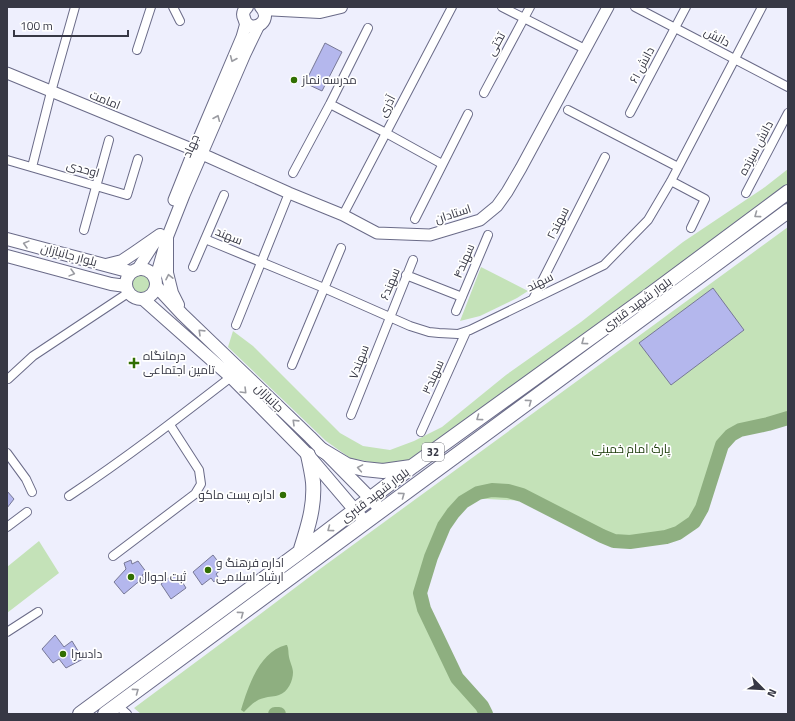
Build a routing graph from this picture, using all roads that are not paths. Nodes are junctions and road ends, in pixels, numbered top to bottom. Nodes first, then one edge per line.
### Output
1 (75, 7) edge
2 (151, 7) edge
3 (173, 7) edge
4 (248, 7) edge
5 (341, 7) edge
6 (452, 7) edge
7 (502, 7) edge
8 (530, 7) edge
9 (608, 7) edge
10 (635, 7) edge
11 (686, 7) edge
12 (762, 7) edge
13 (262, 8) edge
14 (524, 18) junction
15 (180, 21) dead end
16 (246, 23) junction
17 (259, 25) junction
18 (368, 28) dead end
19 (676, 28) junction
20 (585, 49) junction
21 (137, 50) dead end
22 (734, 59) junction
23 (7, 73) edge
24 (788, 87) edge
25 (51, 92) junction
26 (484, 93) dead end
27 (330, 104) junction
28 (568, 110) dead end
29 (630, 113) dead end
30 (788, 113) edge
31 (468, 114) dead end
32 (386, 133) junction
33 (109, 140) dead end
34 (198, 152) junction
35 (605, 157) dead end
36 (138, 159) dead end
37 (7, 160) edge
38 (442, 164) junction
39 (32, 167) junction
40 (678, 167) junction
41 (293, 173) dead end
42 (671, 181) junction
43 (96, 186) junction
44 (788, 192) edge
45 (289, 193) junction
46 (746, 193) dead end
47 (224, 195) dead end
48 (788, 212) edge
49 (342, 215) junction
50 (415, 219) dead end
51 (691, 228) dead end
52 (84, 230) dead end
53 (488, 235) dead end
54 (163, 237) junction
55 (7, 239) edge
56 (205, 239) junction
57 (341, 248) dead end
58 (7, 256) edge
59 (413, 260) dead end
60 (261, 262) junction
61 (106, 265) junction
62 (193, 267) dead end
63 (134, 271) junction
64 (406, 275) junction
65 (155, 283) junction
66 (324, 288) junction
67 (127, 290) junction
68 (462, 297) junction
69 (646, 297) junction
70 (142, 299) junction
71 (533, 299) junction
72 (656, 309) junction
73 (456, 311) dead end
74 (182, 314) junction
75 (390, 317) junction
76 (236, 325) dead end
77 (466, 332) junction
78 (292, 365) dead end
79 (231, 377) junction
80 (8, 379) dead end
81 (351, 415) dead end
82 (170, 425) junction
83 (421, 432) dead end
84 (310, 437) junction
85 (303, 450) junction
86 (322, 450) junction
87 (7, 453) edge
88 (413, 466) junction
89 (32, 492) dead end
90 (69, 496) dead end
91 (370, 498) junction
92 (355, 510) junction
93 (381, 510) junction
94 (27, 512) dead end
95 (366, 522) junction
96 (7, 527) edge
97 (300, 552) junction
98 (113, 556) dead end
99 (38, 612) dead end
100 (7, 632) edge
101 (122, 709) edge
102 (80, 714) edge
103 (105, 714) edge

1 - 25 street
2 - 21 street
3 - 15 street
4 - 16 main road
5 - 13 main road
6 - 32 street, آذری
7 - 14 street
8 - 14 street, تختی
9 - 20 street, استادان
10 - 19 street, دانش
11 - 19 street, دانش ۶۱
12 - 22 street, سهند
13 - 17 main road
14 - 20 street
14 - 26 street, تختی
16 - 17 main road
16 -> 34 street, جهاد
34 -> 17 street, جهاد
18 - 27 street
19 - 22 street, دانش
19 - 29 street, دانش ۶۱
20 - 49 street, استادان
22 - 24 street, دانش
22 - 40 street, سهند
23 - 25 street, امامت
25 - 34 street, امامت
25 - 39 street
27 - 32 street
27 - 41 street
28 - 40 street
30 - 46 street, دانش سیزده
31 - 38 street
32 - 38 street
32 - 49 street, آذری
33 - 43 street
34 - 45 street, استادان
34 - 54 street, جهاد
35 - 71 street, سهند۲
36 - 43 street, اوحدی
37 - 39 street, اوحدی
38 - 50 street
39 - 43 street, اوحدی
40 - 42 street, سهند
42 - 51 street
42 - 71 street, سهند
43 - 52 street
44 -> 69 highway, بلوار شهید قنبری / 32
45 - 49 street, استادان
45 - 60 street
47 - 56 street
48 - 72 highway, بلوار شهید قنبری / 32
53 - 68 street, سهند۴
54 - 61 main road
54 - 63 street, جهاد
54 - 65 street, جهاد
74 -> 54 main road
61 -> 55 main road, بلوار جانبازان
56 - 60 street, سهند
56 - 62 street
57 - 66 street
58 -> 67 main road, بلوار جانبازان
59 - 64 street, سهند۶
60 - 66 street, سهند
60 - 76 street
61 - 63 main road, بلوار جانبازان
63 - 65 main road
63 - 67 main road
64 - 68 street
64 - 75 street, سهند۶
65 - 70 main road
65 - 74 main road, جانبازان
66 - 75 street, سهند
66 - 78 street
67 - 70 main road
67 - 80 street
68 - 73 street, سهند۴
69 - 72 highway
69 -> 88 highway, بلوار شهید قنبری / 32
70 - 79 main road, جانبازان
71 - 77 street, سهند
93 -> 72 highway, بلوار شهید قنبری / 32
84 -> 74 main road, جانبازان
75 - 77 street, سهند
75 - 81 street, سهند۷
77 - 83 street, سهند۳
79 - 82 street
79 -> 85 main road, جانبازان
82 - 90 street
82 - 98 street
84 - 85 main road
84 - 86 main road, جانبازان
85 - 92 main road, جانبازان
85 - 97 highway
88 -> 86 highway
86 - 91 main road, جانبازان
87 - 89 street
88 - 91 highway, بلوار شهید قنبری / 32
91 - 92 highway, بلوار شهید قنبری / 32
91 - 93 main road, جانبازان
92 - 95 main road, جانبازان
92 -> 97 highway, بلوار شهید قنبری / 32
93 - 95 highway, بلوار شهید قنبری / 32
94 - 96 street
101 -> 95 highway, بلوار شهید قنبری / 32
97 - 102 highway, بلوار شهید قنبری / 32
99 - 100 street
101 - 103 highway, بلوار شهید قنبری / 32

